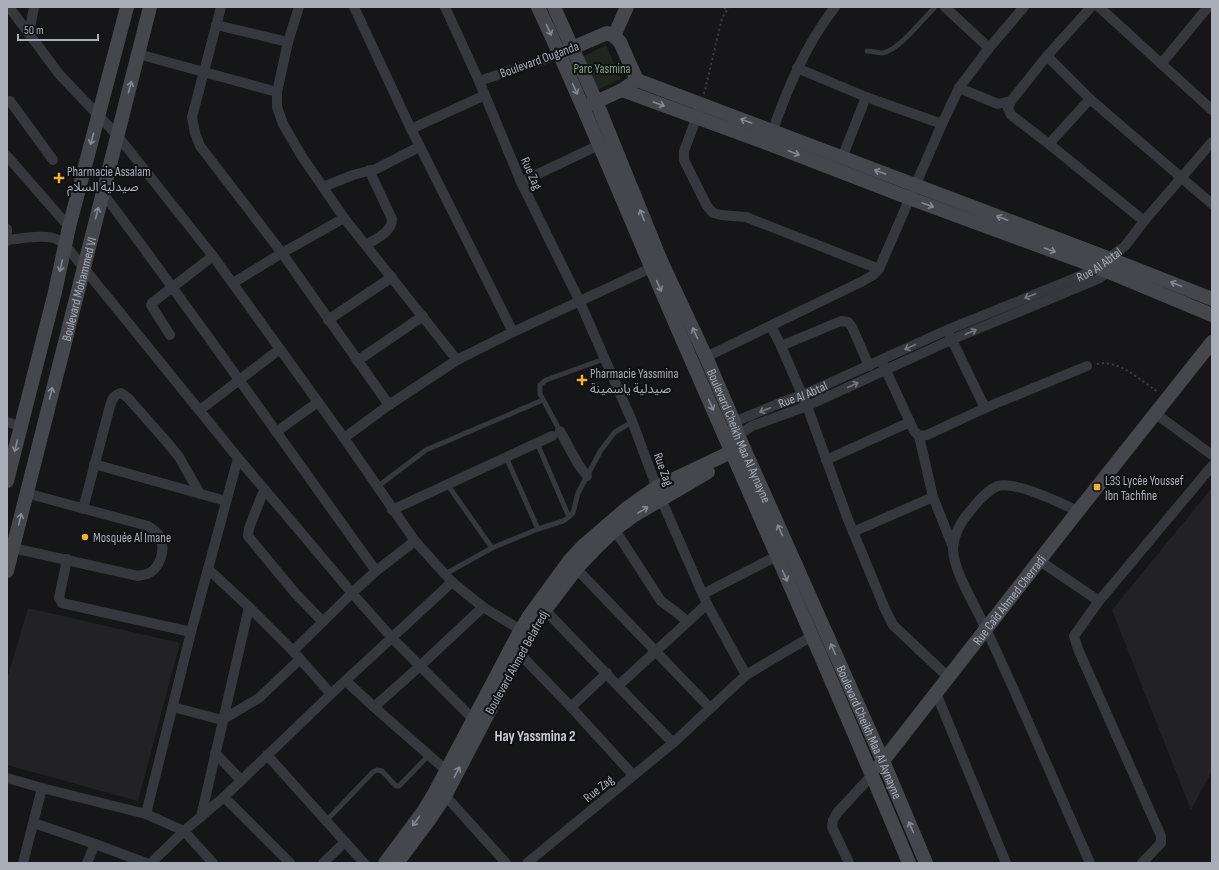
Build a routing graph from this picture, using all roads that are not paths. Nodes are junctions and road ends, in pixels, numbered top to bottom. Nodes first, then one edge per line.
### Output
1 (8, 7) edge
2 (34, 7) edge
3 (127, 7) edge
4 (150, 7) edge
5 (221, 7) edge
6 (299, 7) edge
7 (354, 7) edge
8 (445, 7) edge
9 (538, 7) edge
10 (554, 7) edge
11 (618, 7) edge
12 (627, 7) edge
13 (835, 7) edge
14 (934, 7) edge
15 (946, 7) edge
16 (1091, 7) edge
17 (1208, 7) edge
18 (1021, 8) edge
19 (1103, 8) edge
20 (216, 25) junction
21 (29, 34) junction
22 (607, 35) junction
23 (288, 42) junction
24 (989, 48) junction
25 (566, 51) junction
26 (867, 51) dead end
27 (138, 54) junction
28 (1047, 56) junction
29 (1161, 64) junction
30 (797, 68) junction
31 (203, 71) junction
32 (637, 80) junction
33 (479, 81) junction
34 (959, 88) junction
35 (622, 90) junction
36 (277, 92) junction
37 (485, 95) junction
38 (866, 97) junction
39 (1090, 99) junction
40 (8, 100) edge
41 (596, 101) junction
42 (1011, 101) junction
43 (583, 108) junction
44 (1212, 110) edge
45 (699, 111) junction
46 (98, 116) junction
47 (942, 124) junction
48 (411, 129) junction
49 (117, 135) junction
50 (771, 137) junction
51 (1212, 142) edge
52 (1049, 144) junction
53 (599, 145) junction
54 (419, 147) junction
55 (7, 156) edge
56 (842, 158) junction
57 (53, 160) dead end
58 (369, 170) junction
59 (1182, 178) junction
60 (521, 182) junction
61 (915, 185) junction
62 (323, 187) junction
63 (102, 192) junction
64 (910, 198) junction
65 (1212, 204) edge
66 (344, 218) junction
67 (1144, 221) junction
68 (69, 227) junction
69 (7, 229) edge
70 (7, 240) edge
71 (366, 245) junction
72 (66, 246) junction
73 (282, 253) junction
74 (213, 256) junction
75 (1114, 260) junction
76 (84, 266) junction
77 (651, 268) junction
78 (879, 269) junction
79 (1103, 270) junction
80 (392, 277) junction
81 (233, 283) junction
82 (173, 286) junction
83 (1212, 299) edge
84 (579, 300) junction
85 (1212, 315) edge
86 (423, 316) junction
87 (328, 320) junction
88 (771, 326) junction
89 (947, 330) junction
90 (513, 332) junction
91 (170, 335) dead end
92 (951, 340) junction
93 (1212, 342) edge
94 (781, 346) junction
95 (280, 349) junction
96 (706, 358) junction
97 (604, 359) junction
98 (457, 360) junction
99 (357, 361) junction
100 (881, 361) junction
101 (869, 366) junction
102 (1087, 366) road end
103 (886, 370) junction
104 (238, 380) junction
105 (803, 395) junction
106 (543, 400) junction
107 (318, 402) junction
108 (389, 405) junction
109 (808, 406) junction
110 (985, 408) junction
111 (200, 410) junction
112 (1156, 414) junction
113 (632, 421) junction
114 (7, 422) edge
115 (910, 422) junction
116 (21, 426) junction
117 (736, 429) junction
118 (276, 432) junction
119 (556, 433) junction
120 (919, 436) junction
121 (344, 438) junction
122 (537, 443) junction
123 (1212, 455) edge
124 (506, 456) junction
125 (729, 456) junction
126 (238, 458) junction
127 (826, 460) junction
128 (94, 464) junction
129 (1212, 466) edge
130 (587, 476) junction
131 (7, 481) edge
132 (447, 484) junction
133 (377, 487) junction
134 (264, 490) junction
135 (26, 493) junction
136 (659, 493) junction
137 (200, 494) junction
138 (934, 497) junction
139 (226, 502) junction
140 (83, 509) junction
141 (392, 510) junction
142 (1078, 510) junction
143 (569, 517) junction
144 (538, 529) junction
145 (615, 530) junction
146 (853, 532) junction
147 (415, 541) junction
148 (953, 547) junction
149 (13, 548) junction
150 (492, 548) junction
151 (777, 556) junction
152 (67, 559) junction
153 (1040, 561) junction
154 (573, 564) junction
155 (208, 569) junction
156 (7, 571) edge
157 (376, 571) junction
158 (448, 578) junction
159 (352, 594) junction
160 (702, 594) junction
161 (1099, 601) junction
162 (707, 604) junction
163 (249, 607) junction
164 (483, 607) junction
165 (545, 610) junction
166 (323, 622) junction
167 (687, 622) junction
168 (987, 629) junction
169 (190, 632) junction
170 (524, 633) junction
171 (812, 636) junction
172 (392, 638) junction
173 (293, 651) junction
174 (657, 651) junction
175 (519, 653) junction
176 (300, 659) junction
177 (420, 666) junction
178 (607, 673) junction
179 (746, 675) junction
180 (948, 677) junction
181 (346, 681) junction
182 (619, 685) junction
183 (936, 693) junction
184 (331, 694) junction
185 (173, 707) junction
186 (374, 707) junction
187 (571, 707) junction
188 (710, 708) junction
189 (222, 720) junction
190 (477, 723) junction
191 (673, 742) junction
192 (215, 753) junction
193 (267, 755) junction
194 (429, 755) junction
195 (883, 761) junction
196 (447, 771) junction
197 (872, 774) junction
198 (633, 775) junction
199 (7, 778) edge
200 (241, 780) junction
201 (42, 788) junction
202 (441, 792) junction
203 (224, 797) junction
204 (146, 814) junction
205 (201, 817) junction
206 (326, 821) junction
207 (34, 823) junction
208 (184, 831) junction
209 (345, 842) junction
210 (95, 844) junction
211 (23, 863) edge
212 (87, 863) edge
213 (146, 863) edge
214 (151, 863) edge
215 (213, 863) edge
216 (290, 863) edge
217 (323, 863) edge
218 (364, 863) edge
219 (385, 863) edge
220 (397, 863) edge
221 (506, 863) edge
222 (527, 863) edge
223 (849, 863) edge
224 (909, 863) edge
225 (926, 863) edge
226 (1006, 863) edge
227 (1090, 863) edge
228 (1142, 863) edge

1 - 21 street
2 - 21 street
3 - 46 street, Boulevard Mohammed VI
4 - 27 street, Boulevard Mohammed VI
5 - 20 street
6 - 23 street
7 - 48 street
8 - 33 street, Rue Zag
9 -> 25 street, Boulevard Cheikh Maa Al Aynayne
10 - 25 street, Boulevard Cheikh Maa Al Aynayne
11 - 22 street
12 - 22 street
13 - 30 street
14 - 26 lane
15 - 24 street
16 - 28 street
17 - 29 street
18 - 24 street
19 - 29 street
20 - 23 street
20 - 31 street
21 - 46 street
22 - 25 street, Boulevard Ouganda
22 - 32 street
23 - 36 street
24 - 34 street
25 - 33 street, Boulevard Ouganda
25 - 41 street, Boulevard Cheikh Maa Al Aynayne
25 -> 43 street, Boulevard Cheikh Maa Al Aynayne
27 - 31 street
49 -> 27 street, Boulevard Mohammed VI
28 - 39 street
28 - 42 street
29 - 44 street
30 - 38 street
30 - 50 street
31 - 36 street
31 - 73 street
32 - 35 street
32 - 45 street
33 - 37 street, Rue Zag
34 - 42 street
34 - 47 street
35 - 41 street
35 -> 45 street
36 - 62 street
37 - 48 street
37 - 60 street, Rue Zag
38 - 47 street
38 - 56 street
39 - 52 street
39 - 59 street
40 - 57 street
41 - 43 street
96 -> 41 street, Boulevard Cheikh Maa Al Aynayne
42 - 52 street
43 - 53 street, Boulevard Cheikh Maa Al Aynayne
45 - 50 street
45 - 78 street
46 - 49 street
46 -> 68 street, Boulevard Mohammed VI
47 - 61 street
48 - 54 street
49 - 63 street, Boulevard Mohammed VI
49 - 74 street
50 - 56 street
50 -> 64 street
51 - 59 street, Rue Al Abtal
52 - 67 street
53 - 60 street
53 - 77 street, Boulevard Cheikh Maa Al Aynayne
54 - 58 street
54 - 90 street
55 - 68 street
61 -> 56 street
58 - 62 street
58 - 71 street
59 - 65 street
59 - 67 street, Rue Al Abtal
60 - 84 street, Rue Zag
61 - 64 street
75 -> 61 street
62 - 66 street
76 -> 63 street, Boulevard Mohammed VI
63 - 82 street
64 - 78 street
64 -> 79 street
66 - 71 street
66 - 73 street
67 - 75 street, Rue Al Abtal
68 - 72 street, Boulevard Mohammed VI
69 - 70 street
70 - 72 street
71 - 80 street
72 - 76 street
72 -> 116 street, Boulevard Mohammed VI
73 - 81 street
73 - 87 street
74 - 81 street
74 - 82 street
75 - 79 street, Rue Al Abtal
83 -> 75 street
76 - 111 street
135 -> 76 street, Boulevard Mohammed VI
77 - 84 street
77 -> 125 street, Boulevard Cheikh Maa Al Aynayne
78 - 88 street
79 - 85 street
79 -> 89 street, Rue Al Abtal
92 -> 79 street, Rue Al Abtal
80 - 86 street
80 - 87 street
81 - 95 street
82 - 91 street
82 - 104 street
84 - 90 street
84 - 97 street, Rue Zag
86 - 98 street
86 - 99 street
87 - 99 street
88 - 94 street
88 - 96 street
89 - 92 street
89 -> 100 street, Rue Al Abtal
90 - 98 street
92 - 103 street, Rue Al Abtal
92 - 110 street
93 - 112 street, Rue Caïd Ahmed Cherradi
94 - 101 street
94 - 105 street
95 - 104 street
95 - 107 street
96 - 117 street, Boulevard Cheikh Maa Al Aynayne
97 - 106 lane
97 - 113 street, Rue Zag
98 - 108 street
99 - 108 street
100 - 101 street, Rue Al Abtal
100 - 103 street
101 - 105 street, Rue Al Abtal
102 - 110 street
109 -> 103 street, Rue Al Abtal
103 - 115 street
104 - 111 street
104 - 118 street
105 - 109 street
105 -> 117 street, Rue Al Abtal
106 - 119 lane
106 - 133 lane
107 - 118 street
107 - 121 street
108 - 121 street
109 - 117 street, Rue Al Abtal
109 - 127 street
110 - 120 street
111 - 126 street
112 - 123 street
112 - 142 street, Rue Caïd Ahmed Cherradi
113 - 130 lane
113 - 136 street, Rue Zag
114 - 116 street
115 - 120 street
115 - 127 street
116 -> 131 street, Boulevard Mohammed VI
195 -> 117 street, Boulevard Cheikh Maa Al Aynayne
118 - 157 street
119 - 122 street
119 - 130 street
120 - 138 street
121 - 133 street
122 - 124 street
122 - 143 lane
124 - 132 street
124 - 144 lane
125 - 136 street, Boulevard Ahmed Belafredj
125 - 151 street, Boulevard Cheikh Maa Al Aynayne
126 - 134 street
126 - 139 street
127 - 146 street
128 - 137 street
128 - 137 street
128 - 140 street
129 - 161 street
130 - 143 lane
132 - 141 street
132 - 150 lane
133 - 141 street
134 - 159 street
134 - 166 street
135 - 140 street
149 -> 135 street, Boulevard Mohammed VI
145 -> 136 street, Boulevard Ahmed Belafredj
136 - 154 street, Boulevard Ahmed Belafredj
136 - 160 street, Rue Zag
137 - 139 street
138 - 146 street
138 - 148 street
139 - 155 street
140 - 152 street
141 - 147 street
142 - 148 street
142 - 153 street, Rue Caïd Ahmed Cherradi
143 - 144 lane
144 - 150 lane
145 - 154 street, Boulevard Ahmed Belafredj
145 - 167 street
146 - 180 street
147 - 157 street
147 - 158 street
148 - 168 street
149 - 152 street
149 - 156 street, Boulevard Mohammed VI
150 - 158 lane
151 - 160 street
151 -> 171 street, Boulevard Cheikh Maa Al Aynayne
152 - 169 street
153 - 161 street
153 - 168 street, Rue Caïd Ahmed Cherradi
154 - 165 street, Boulevard Ahmed Belafredj
154 - 170 street, Boulevard Ahmed Belafredj
154 - 174 street
155 - 163 street
155 - 169 street
157 - 159 street
158 - 164 street
158 - 172 street
159 - 166 street
159 - 172 street
160 - 162 street, Rue Zag
161 - 228 street
162 - 167 street
162 - 179 street, Rue Zag
163 - 173 street
163 - 189 street
164 - 170 street
164 - 177 street
165 - 170 street, Boulevard Ahmed Belafredj
165 - 178 street
166 - 173 street
167 - 174 street
168 - 180 street, Rue Caïd Ahmed Cherradi
168 - 227 street
169 - 185 street
170 - 175 street, Boulevard Ahmed Belafredj
170 - 190 street, Boulevard Ahmed Belafredj
171 - 179 street
171 - 197 street, Boulevard Cheikh Maa Al Aynayne
172 - 177 street
172 - 181 street
173 - 176 street
174 - 182 street
174 - 188 street
175 - 187 street
175 - 190 street, Boulevard Ahmed Belafredj
176 - 184 street
176 - 189 street
177 - 186 street
177 - 190 street
178 - 182 street
178 - 187 street
179 - 188 street, Rue Zag
180 - 183 street, Rue Caïd Ahmed Cherradi
181 - 184 street
181 - 186 street
182 - 191 street
183 - 195 street, Rue Caïd Ahmed Cherradi
183 - 226 street
184 - 193 street
185 - 189 street
185 - 204 street
186 - 194 street
187 - 198 street
188 - 191 street, Rue Zag
189 - 192 street
190 - 196 street, Boulevard Ahmed Belafredj
202 -> 190 street, Boulevard Ahmed Belafredj
191 - 198 street, Rue Zag
192 - 200 street
192 - 205 street
193 - 200 street
193 - 206 street
194 - 196 street
194 - 206 lane
195 - 197 street, Rue Caïd Ahmed Cherradi
225 -> 195 street, Boulevard Cheikh Maa Al Aynayne
196 - 202 street, Boulevard Ahmed Belafredj
197 - 223 street, Rue Caïd Ahmed Cherradi
197 - 224 street, Boulevard Cheikh Maa Al Aynayne
198 - 222 street, Rue Zag
199 - 201 street
200 - 203 street
201 - 204 street
201 - 207 street
202 -> 219 street, Boulevard Ahmed Belafredj
202 - 220 street, Boulevard Ahmed Belafredj
202 - 221 street
203 - 205 street
203 - 216 street
204 - 208 street
205 - 208 street
206 - 209 street
207 - 210 street
207 - 211 street
208 - 214 street
208 - 215 street
209 - 217 street
209 - 218 street
210 - 212 street
210 - 213 street

